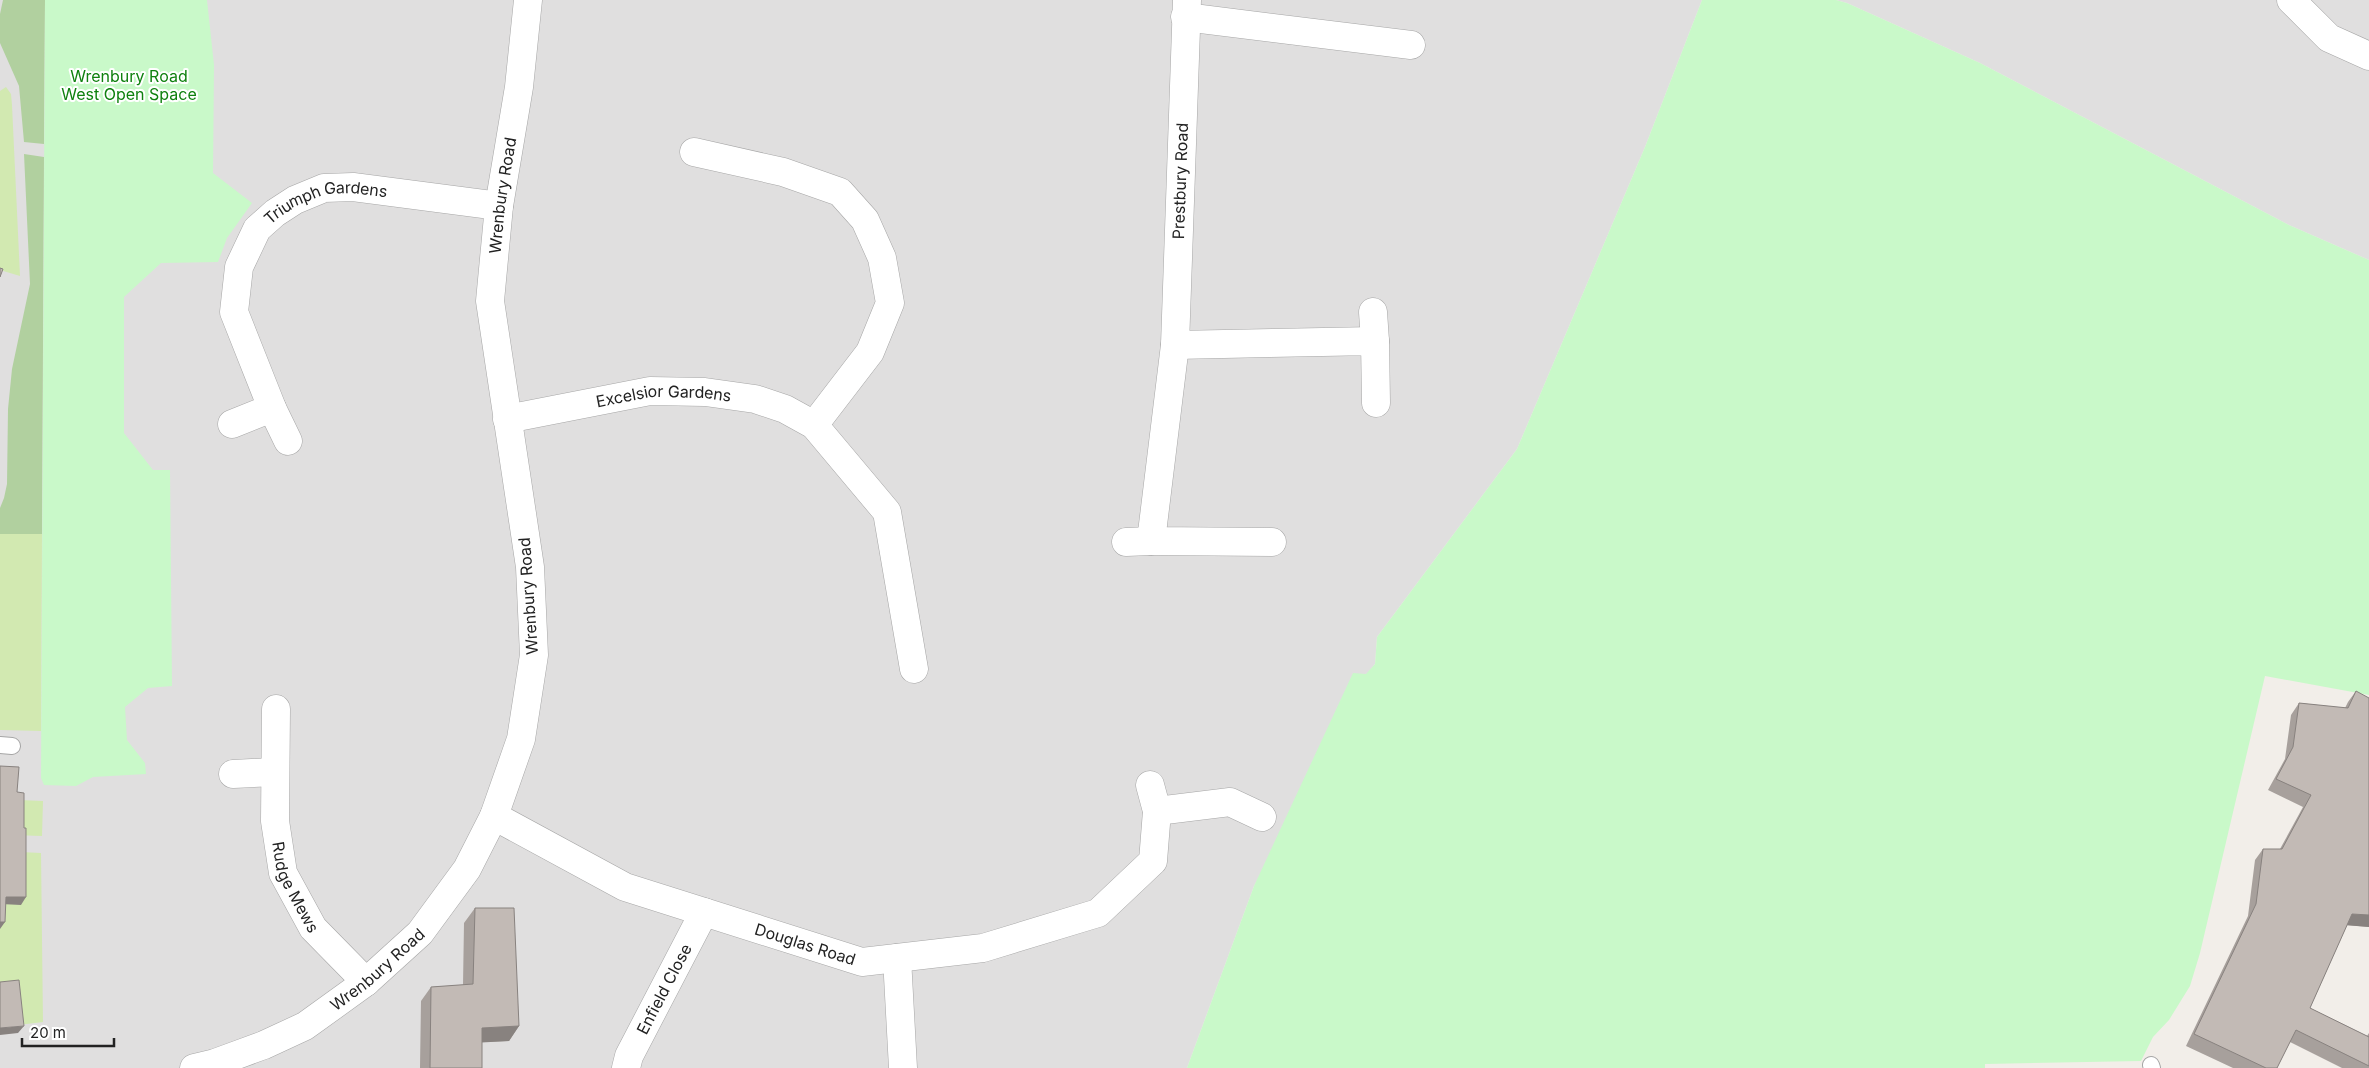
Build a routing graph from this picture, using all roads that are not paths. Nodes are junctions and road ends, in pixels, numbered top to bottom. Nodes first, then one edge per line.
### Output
1 (528, 0) edge
2 (2291, 0) edge
3 (1186, 8) edge
4 (1411, 44) dead end
5 (2369, 56) edge
6 (694, 152) dead end
7 (499, 206) junction
8 (1373, 312) dead end
9 (1375, 341) junction
10 (1174, 345) junction
11 (1376, 403) dead end
12 (272, 408) junction
13 (507, 419) junction
14 (232, 424) dead end
15 (814, 425) junction
16 (288, 441) dead end
17 (1272, 542) dead end
18 (914, 669) dead end
19 (276, 709) dead end
20 (274, 772) junction
21 (233, 774) dead end
22 (1150, 785) dead end
23 (1157, 811) junction
24 (494, 816) junction
25 (1262, 817) dead end
26 (704, 912) junction
27 (897, 958) junction
28 (366, 982) junction
29 (194, 1068) edge
30 (626, 1068) edge
31 (903, 1068) edge

1 - 7 street, Wrenbury Road
2 - 5 street
3 - 4 street, Prestbury Road
3 - 10 street, Prestbury Road
6 - 15 street
7 - 12 street, Triumph Gardens
7 - 13 street, Wrenbury Road
8 - 9 street
9 - 10 street
9 - 11 street
10 - 17 street, Prestbury Road
12 - 14 street
12 - 16 street, Triumph Gardens
13 - 15 street, Excelsior Gardens
13 - 24 street, Wrenbury Road
15 - 18 street, Excelsior Gardens
19 - 20 street, Rudge Mews
20 - 21 street
20 - 28 street, Rudge Mews
22 - 23 street, Douglas Road
23 - 25 street
23 - 27 street, Douglas Road
24 - 26 street, Douglas Road
24 - 28 street, Wrenbury Road
26 - 27 street, Douglas Road
26 - 30 street, Enfield Close
27 - 31 street
28 - 29 street, Wrenbury Road

